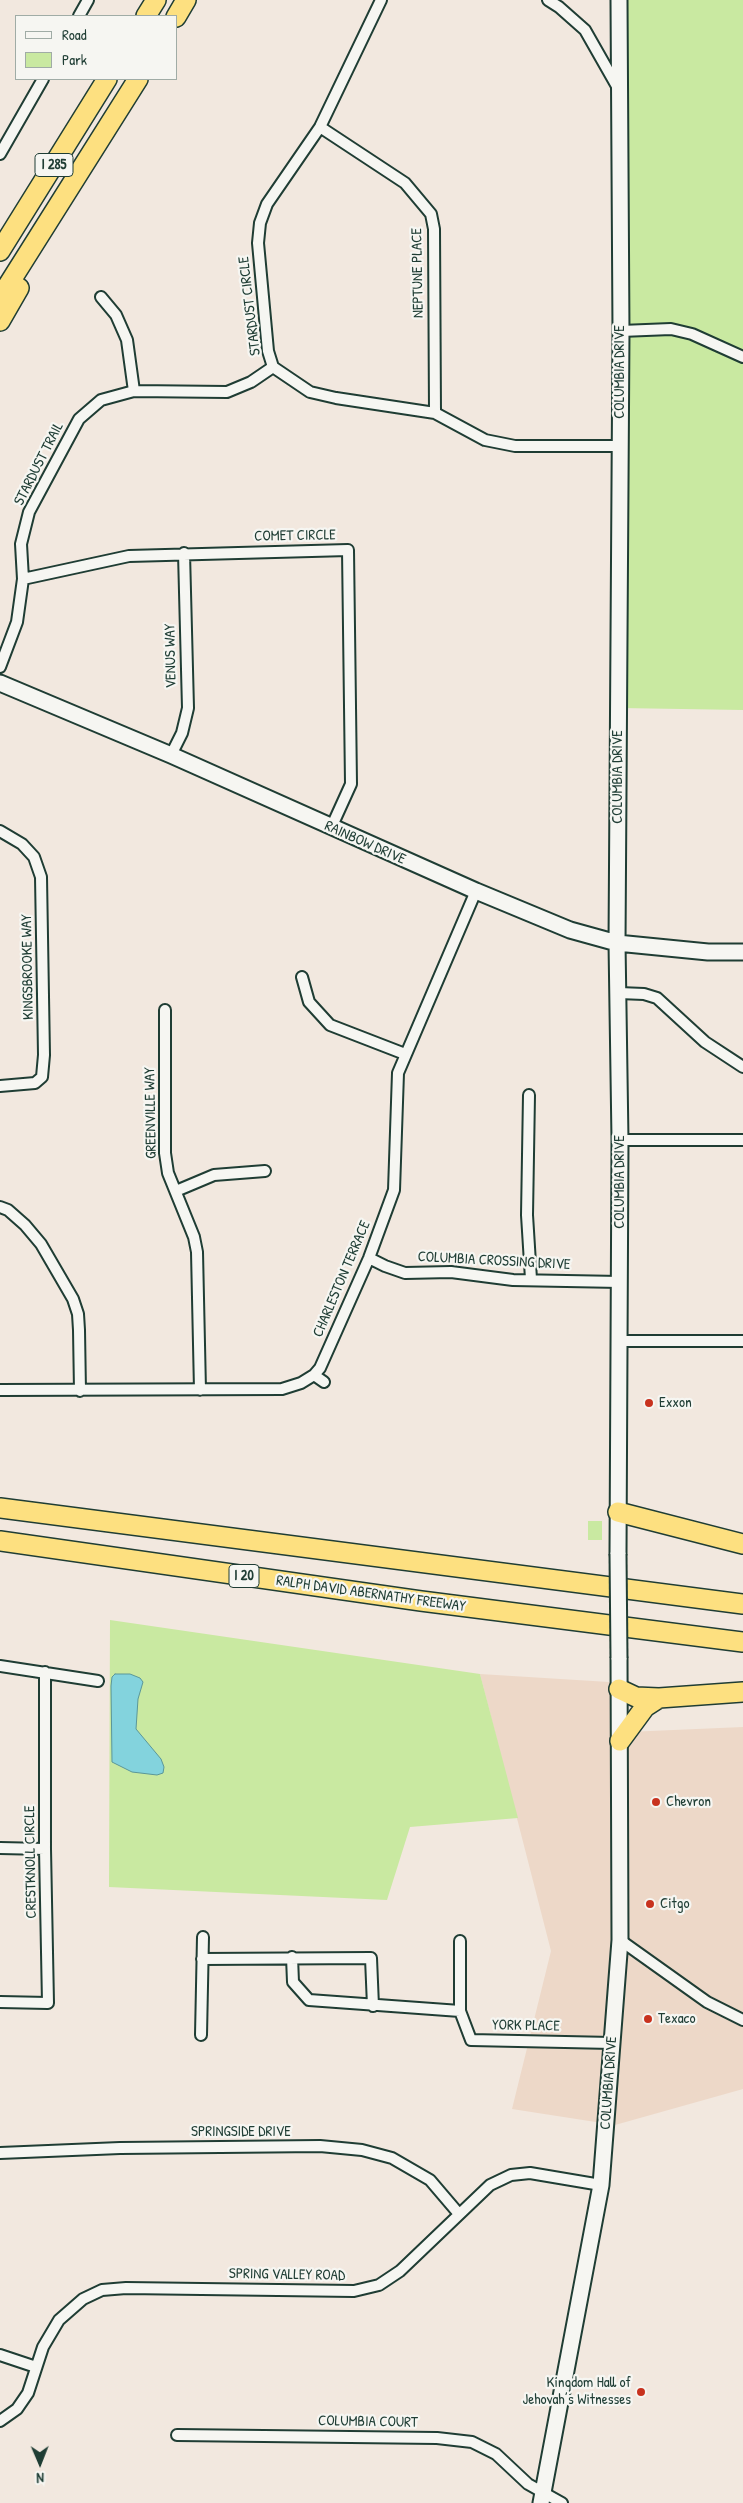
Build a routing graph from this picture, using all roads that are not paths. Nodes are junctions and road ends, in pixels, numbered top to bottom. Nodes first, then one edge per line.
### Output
1 (88, 0) edge
2 (156, 0) edge
3 (186, 0) edge
4 (381, 0) edge
5 (548, 0) edge
6 (619, 0) edge
7 (80, 15) edge
8 (147, 15) edge
9 (177, 15) edge
10 (42, 80) edge
11 (106, 80) edge
12 (137, 80) edge
13 (619, 88) junction
14 (320, 127) junction
15 (0, 154) edge
16 (88, 159) junction
17 (0, 251) edge
18 (101, 297) dead end
19 (0, 298) edge
20 (0, 321) edge
21 (620, 331) junction
22 (743, 357) edge
23 (273, 367) junction
24 (134, 392) junction
25 (435, 413) junction
26 (620, 446) junction
27 (184, 553) junction
28 (23, 579) junction
29 (0, 667) edge
30 (0, 683) edge
31 (171, 755) junction
32 (331, 828) junction
33 (0, 831) edge
34 (476, 891) junction
35 (617, 943) junction
36 (743, 952) edge
37 (302, 977) dead end
38 (619, 993) junction
39 (165, 1010) dead end
40 (405, 1054) junction
41 (743, 1067) edge
42 (0, 1086) edge
43 (529, 1095) dead end
44 (620, 1140) junction
45 (743, 1140) edge
46 (266, 1171) dead end
47 (176, 1191) junction
48 (0, 1207) edge
49 (369, 1258) junction
50 (531, 1279) junction
51 (620, 1282) junction
52 (619, 1341) junction
53 (743, 1341) edge
54 (314, 1375) junction
55 (324, 1382) dead end
56 (0, 1390) edge
57 (200, 1390) junction
58 (80, 1392) junction
59 (0, 1496) edge
60 (0, 1508) edge
61 (618, 1512) junction
62 (255, 1541) junction
63 (0, 1542) edge
64 (743, 1544) edge
65 (0, 1550) edge
66 (68, 1551) junction
67 (743, 1604) edge
68 (743, 1642) edge
69 (0, 1666) edge
70 (45, 1672) junction
71 (98, 1680) dead end
72 (619, 1689) junction
73 (743, 1692) edge
74 (659, 1698) junction
75 (620, 1741) junction
76 (0, 1848) edge
77 (45, 1848) junction
78 (203, 1937) dead end
79 (460, 1940) dead end
80 (620, 1940) junction
81 (292, 1957) junction
82 (202, 1959) junction
83 (0, 2002) edge
84 (373, 2006) junction
85 (460, 2011) junction
86 (743, 2020) edge
87 (201, 2035) dead end
88 (612, 2043) junction
89 (0, 2153) edge
90 (601, 2185) junction
91 (459, 2214) junction
92 (0, 2355) edge
93 (36, 2367) junction
94 (0, 2421) edge
95 (177, 2435) dead end
96 (543, 2497) edge
97 (562, 2503) edge

1 - 7 street
2 - 8 highway
3 - 9 highway
4 - 14 street, STARDUST CIRCLE
5 - 13 street
6 - 13 main road, COLUMBIA DRIVE
10 - 15 street
11 - 17 highway, I 285
12 - 16 highway, I 285
13 - 21 main road, COLUMBIA DRIVE
14 - 23 street, STARDUST CIRCLE
14 - 25 street, NEPTUNE PLACE
16 - 19 highway, I 285
16 - 20 highway
18 - 24 street
21 - 22 street
21 - 26 main road, COLUMBIA DRIVE
23 - 24 street, STARDUST TRAIL
23 - 25 street, STARDUST CIRCLE
24 - 28 street, STARDUST TRAIL
25 - 26 street, STARDUST CIRCLE
26 - 35 main road, COLUMBIA DRIVE
27 - 28 street, COMET CIRCLE
27 - 31 street, VENUS WAY
27 - 32 street, COMET CIRCLE
28 - 29 street, STARDUST TRAIL
30 - 31 main road, RAINBOW DRIVE
31 - 32 main road, RAINBOW DRIVE
32 - 34 main road, RAINBOW DRIVE
33 - 42 street, KINGSBROOKE WAY
34 - 35 main road, RAINBOW DRIVE
34 - 40 street, CHARLESTON TERRACE
35 - 36 main road, RAINBOW DRIVE
35 - 38 main road, COLUMBIA DRIVE
37 - 40 street
38 - 41 street
38 - 44 main road, COLUMBIA DRIVE
39 - 47 street, GREENVILLE WAY
40 - 49 street, CHARLESTON TERRACE
43 - 50 street
44 - 45 street
44 - 51 main road, COLUMBIA DRIVE
46 - 47 street
47 - 57 street, GREENVILLE WAY
48 - 58 street
49 - 50 street, COLUMBIA CROSSING DRIVE
49 - 54 street, CHARLESTON TERRACE
50 - 51 street, COLUMBIA CROSSING DRIVE
51 - 52 main road, COLUMBIA DRIVE
52 - 53 street
52 - 61 main road, COLUMBIA DRIVE
54 - 55 street
54 - 57 street
56 - 58 street
57 - 58 street
59 - 62 highway
60 - 62 highway
61 - 64 highway
61 - 72 main road, COLUMBIA DRIVE, bridge
62 - 67 highway
63 - 66 highway, RALPH DAVID ABERNATHY FREEWAY / I 20
65 - 66 highway
66 - 68 highway, RALPH DAVID ABERNATHY FREEWAY / I 20
69 - 70 street
70 - 71 street
70 - 77 street, CRESTKNOLL CIRCLE
72 - 74 highway
72 - 75 main road, COLUMBIA DRIVE
73 - 74 highway
74 - 75 highway
75 - 80 main road, COLUMBIA DRIVE
76 - 77 street
77 - 83 street, CRESTKNOLL CIRCLE
78 - 82 street
79 - 85 street, YORK PLACE
80 - 86 street
80 - 88 main road, COLUMBIA DRIVE
81 - 82 street
81 - 84 street
81 - 84 street
82 - 87 street
84 - 85 street
85 - 88 street, YORK PLACE
88 - 90 main road, COLUMBIA DRIVE
89 - 91 street, SPRINGSIDE DRIVE
90 - 91 street, SPRING VALLEY ROAD
90 - 96 main road, COLUMBIA DRIVE
91 - 93 street, SPRING VALLEY ROAD
92 - 93 street
93 - 94 street, SPRING VALLEY ROAD
95 - 96 street, COLUMBIA COURT
96 - 97 street, COLUMBIA COURT

